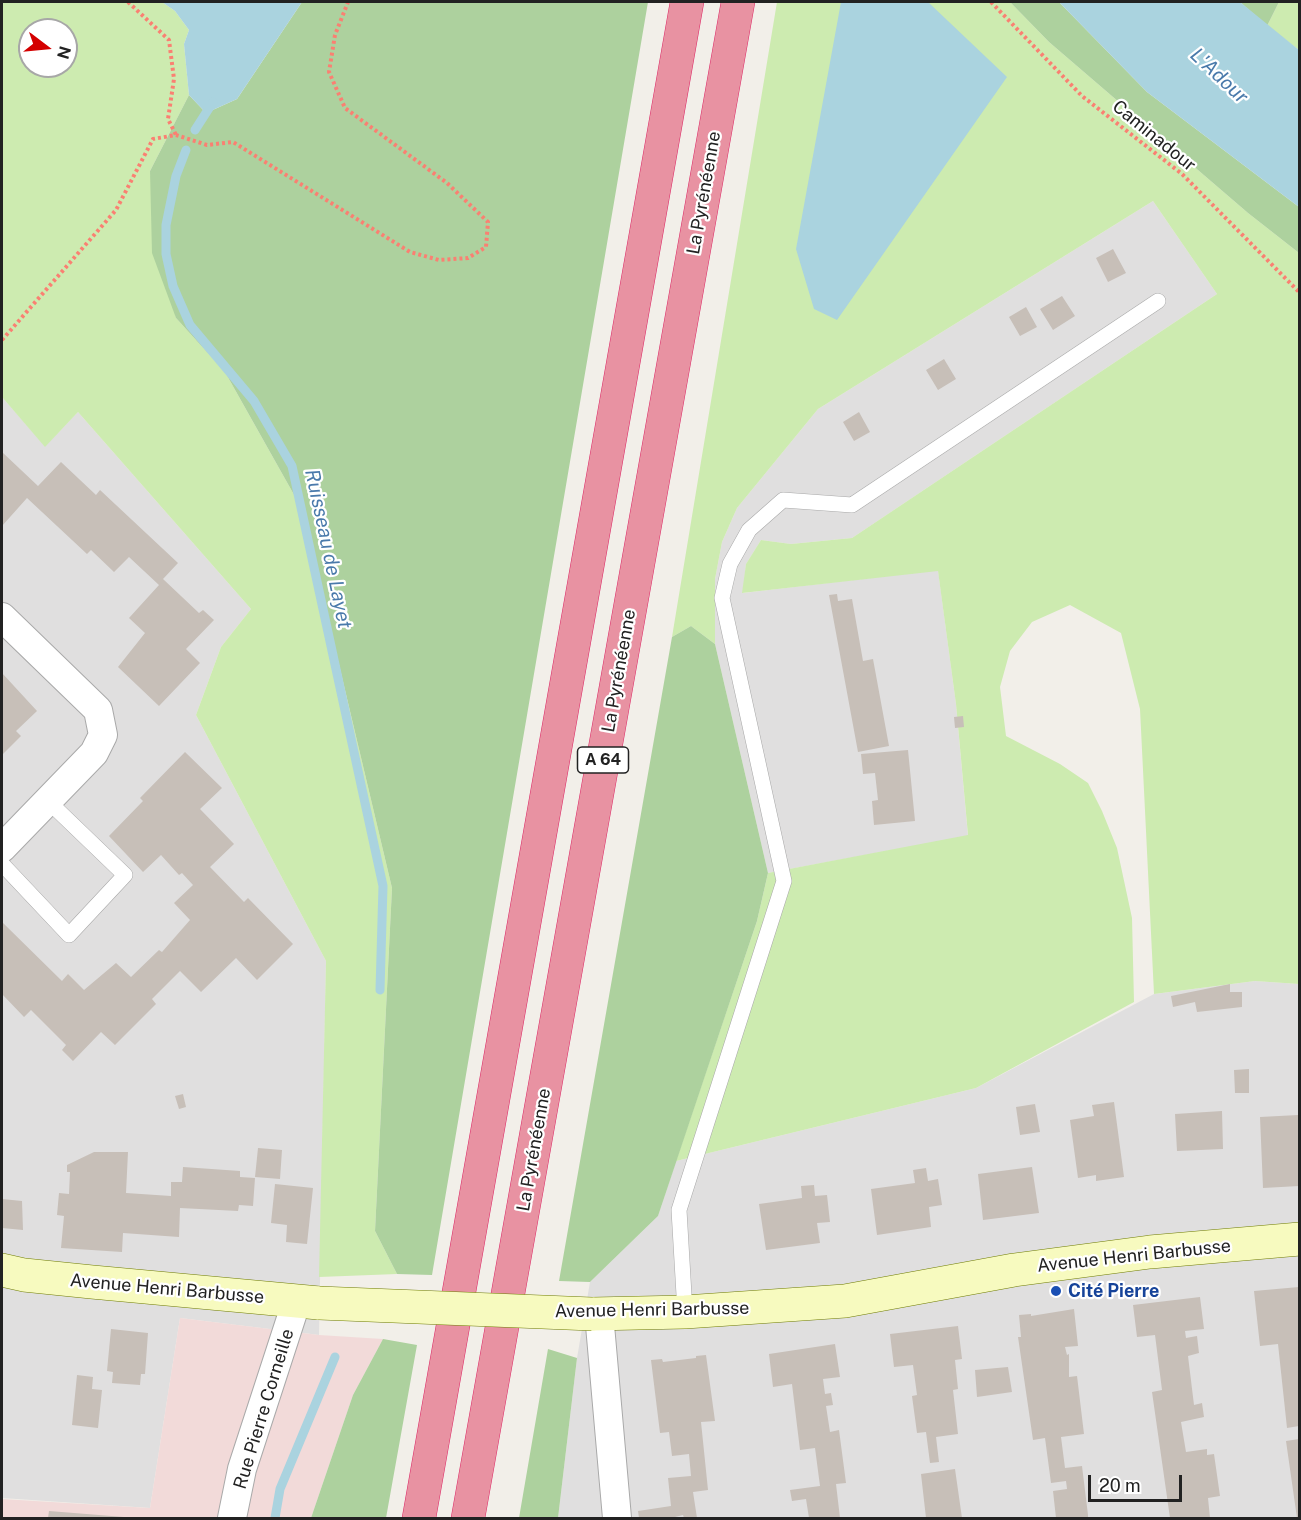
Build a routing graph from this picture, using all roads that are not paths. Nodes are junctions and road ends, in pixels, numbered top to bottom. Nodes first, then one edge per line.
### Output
1 (687, 2) edge
2 (738, 2) edge
3 (1158, 301) dead end
4 (2, 617) edge
5 (48, 801) junction
6 (2, 848) edge
7 (2, 864) edge
8 (1299, 1239) edge
9 (2, 1270) edge
10 (308, 1302) junction
11 (685, 1312) junction
12 (595, 1314) junction
13 (232, 1518) edge
14 (419, 1518) edge
15 (468, 1518) edge
16 (618, 1518) edge

1 - 14 highway, A 64
2 - 15 highway, La Pyrénéenne / A 64
3 - 11 lane
4 - 5 street
5 - 6 street
5 - 7 lane
8 - 11 main road, Avenue Henri Barbusse
9 - 10 main road, Avenue Henri Barbusse
10 - 12 main road, Avenue Henri Barbusse, bridge
10 - 13 street, Rue Pierre Corneille
11 - 12 main road, Avenue Henri Barbusse
12 - 16 street

